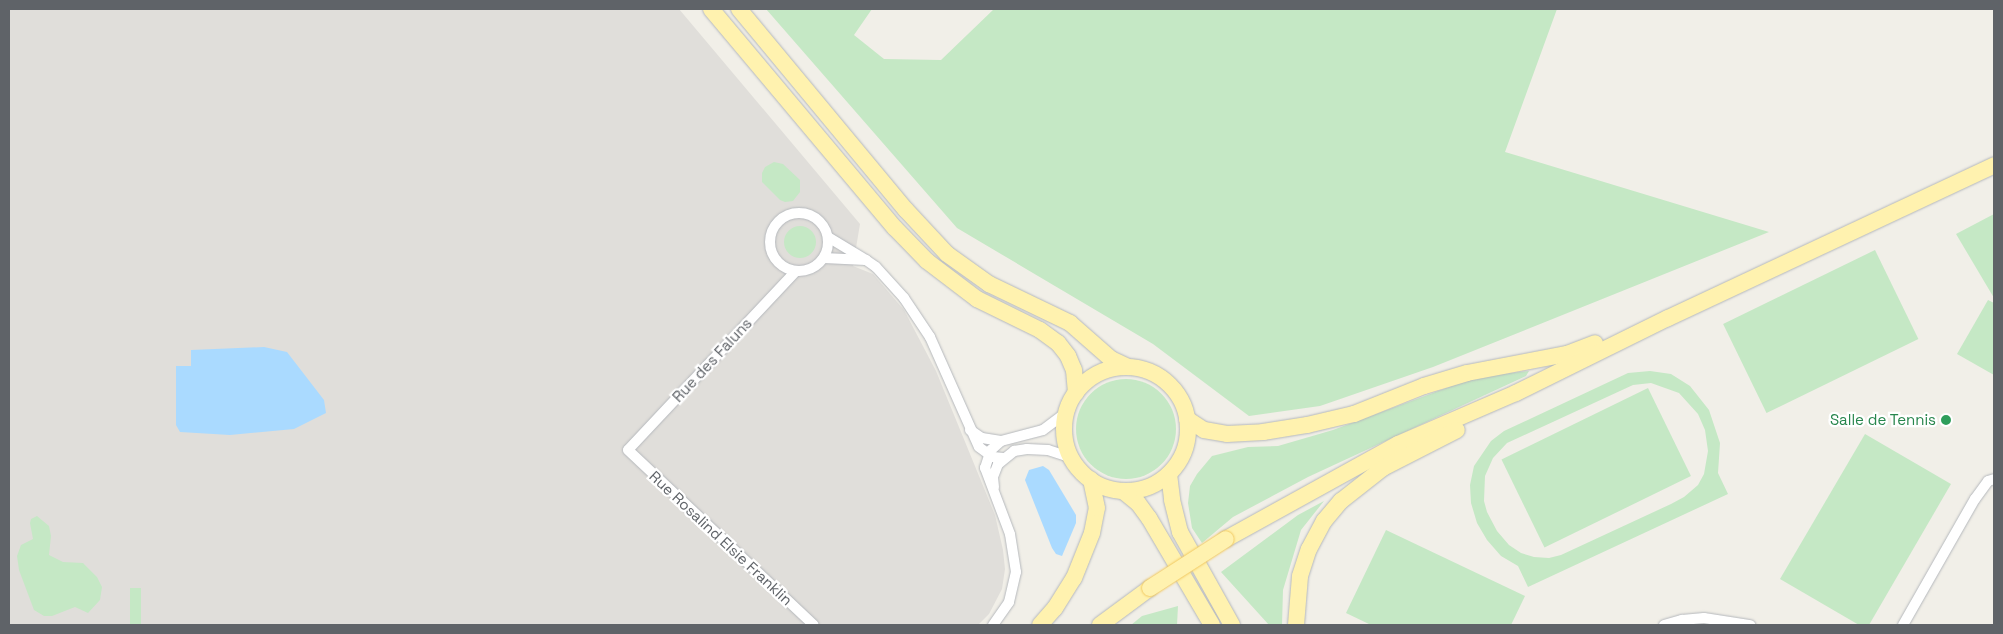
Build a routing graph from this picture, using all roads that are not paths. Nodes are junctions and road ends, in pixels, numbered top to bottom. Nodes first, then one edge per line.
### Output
1 (712, 9) edge
2 (739, 9) edge
3 (1994, 165) edge
4 (828, 237) junction
5 (824, 258) junction
6 (866, 260) junction
7 (796, 271) junction
8 (1668, 318) junction
9 (1128, 367) junction
10 (1076, 393) junction
11 (1516, 393) junction
12 (1067, 412) junction
13 (1187, 419) junction
14 (970, 430) junction
15 (1001, 441) junction
16 (628, 450) joint
17 (988, 455) junction
18 (1003, 458) junction
19 (1072, 458) junction
20 (1169, 474) junction
21 (1994, 479) edge
22 (1091, 480) junction
23 (994, 490) junction
24 (1123, 491) junction
25 (814, 625) edge
26 (993, 625) edge
27 (1040, 625) edge
28 (1100, 625) edge
29 (1212, 625) edge
30 (1232, 625) edge
31 (1296, 625) edge
32 (1664, 625) edge
33 (1750, 625) edge
34 (1903, 625) edge

1 - 10 main road
2 - 9 main road
3 - 8 main road
4 - 5 street
4 - 6 street
4 - 7 street
5 - 6 street
5 - 7 street
6 - 14 street
7 - 16 street, Rue des Faluns
8 - 11 main road
8 - 13 main road
9 - 10 main road
9 - 13 main road
10 - 12 main road
11 - 28 main road, bridge
11 - 31 main road
12 - 15 street
12 - 19 main road
13 - 20 main road
14 - 15 street
14 - 17 street
15 - 17 street
16 - 25 street, Rue Rosalind Elsie Franklin
17 - 18 street
17 - 23 street
18 - 19 street
18 - 23 street
19 - 22 main road
20 - 24 main road
20 - 30 main road
21 - 34 street
22 - 24 main road
22 - 27 main road
23 - 26 street
24 - 29 main road
32 - 33 street

